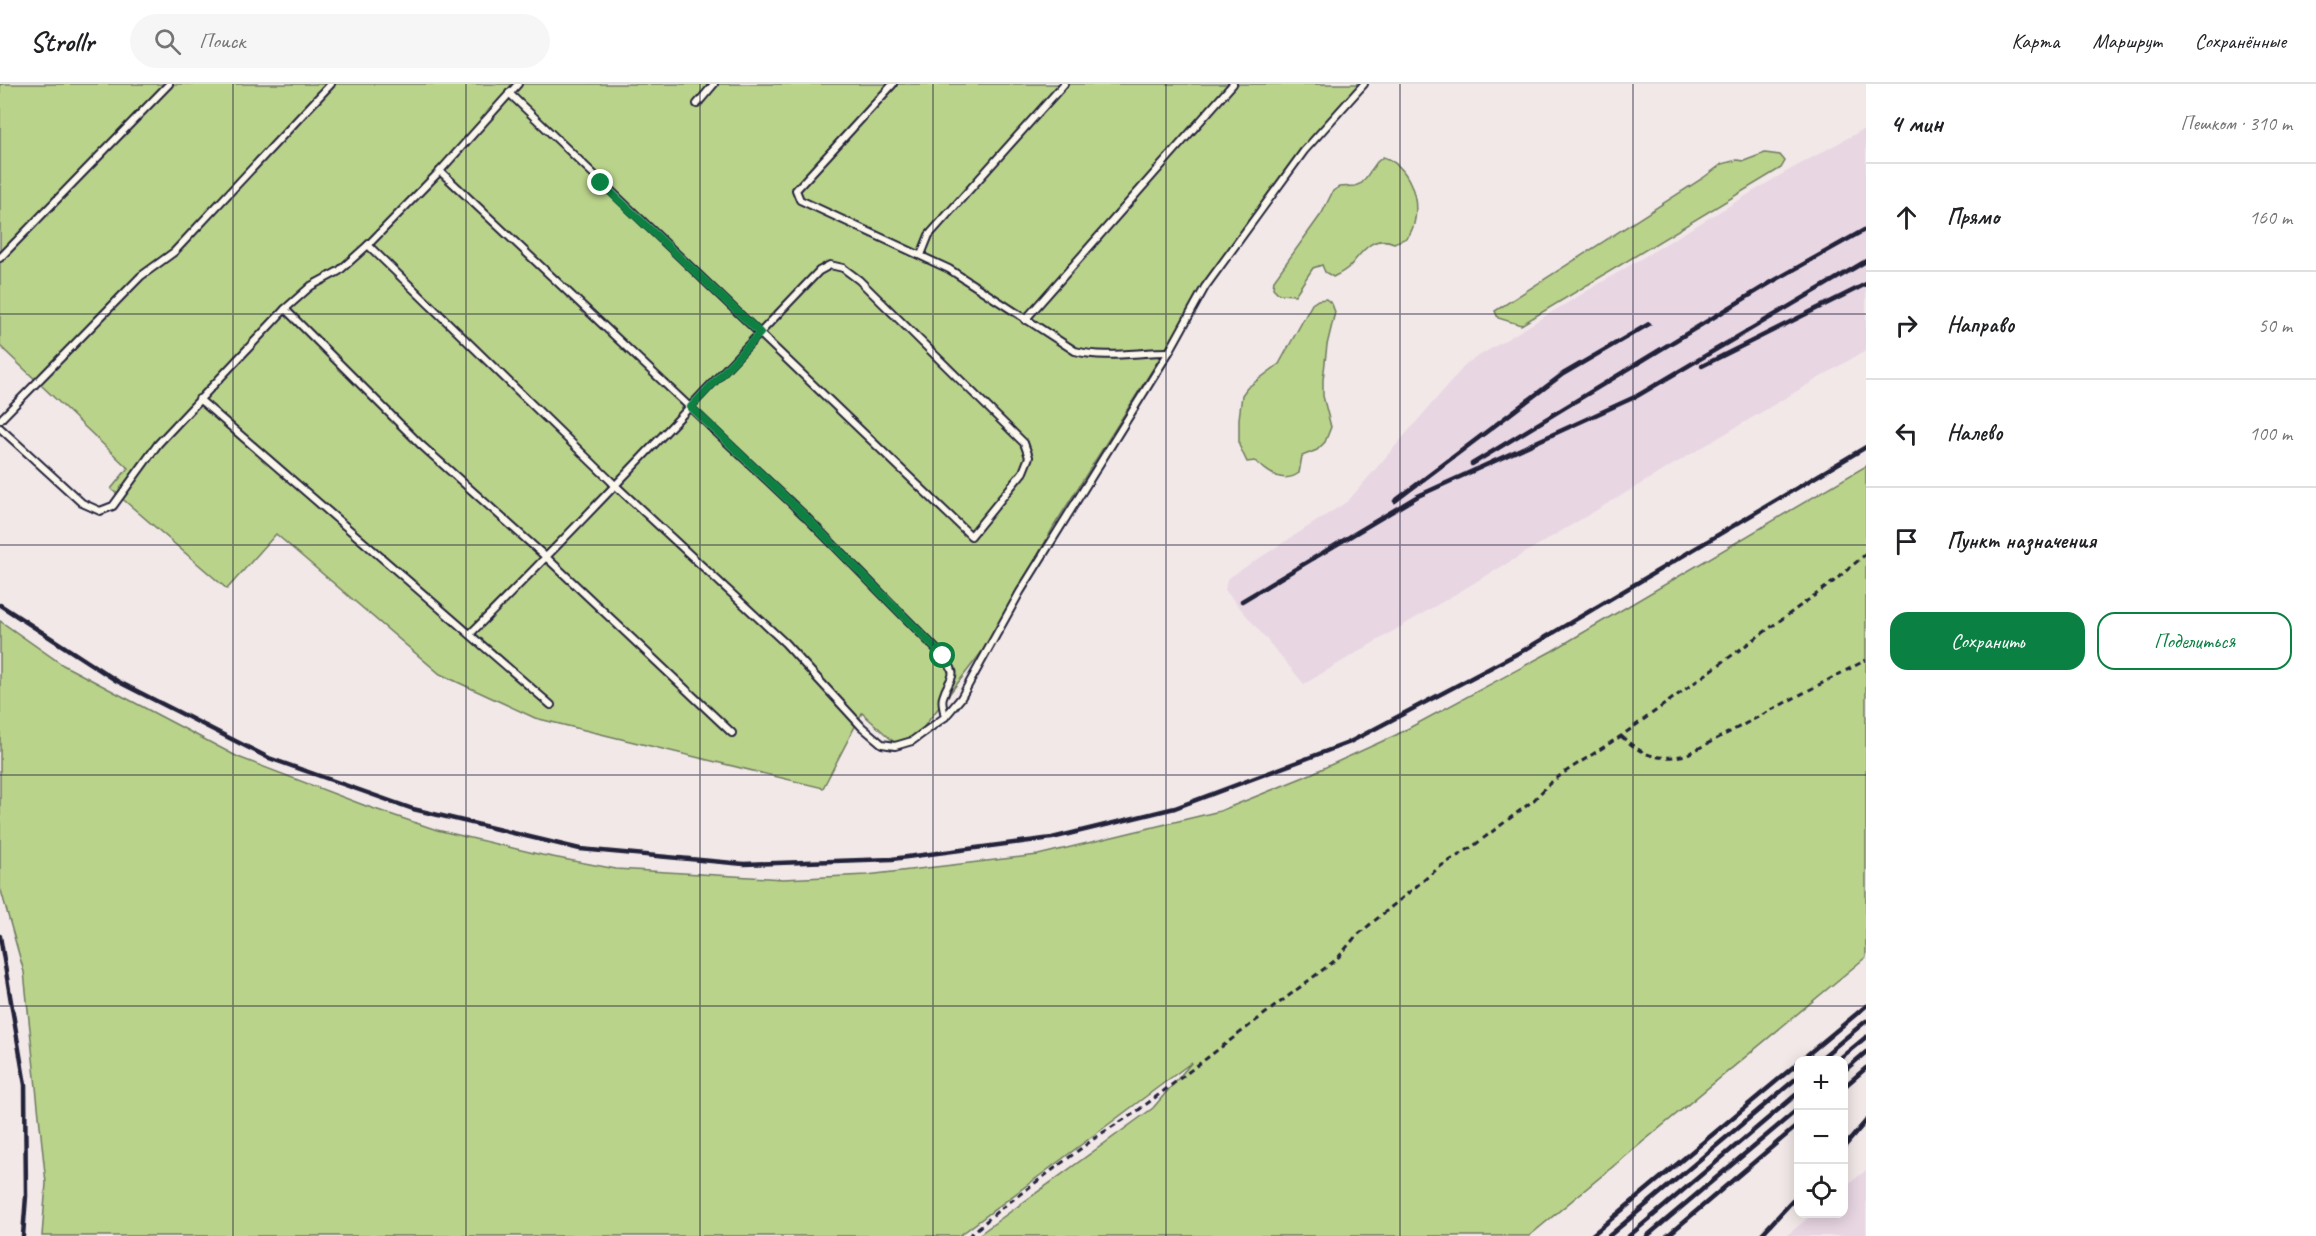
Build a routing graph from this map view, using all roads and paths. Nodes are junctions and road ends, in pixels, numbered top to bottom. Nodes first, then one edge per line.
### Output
1 (169, 84) edge
2 (331, 84) edge
3 (518, 84) edge
4 (714, 84) edge
5 (893, 84) edge
6 (1064, 84) edge
7 (1233, 84) edge
8 (1364, 84) edge
9 (509, 93) junction
10 (697, 104) dead end
11 (440, 171) junction
12 (368, 245) junction
13 (921, 255) junction
14 (0, 258) edge
15 (285, 309) junction
16 (1025, 320) junction
17 (760, 333) junction
18 (1168, 352) junction
19 (199, 399) junction
20 (691, 407) junction
21 (0, 420) edge
22 (0, 428) edge
23 (616, 486) junction
24 (1866, 554) edge
25 (547, 558) junction
26 (470, 634) junction
27 (1866, 660) edge
28 (551, 705) dead end
29 (945, 717) junction
30 (732, 733) dead end
31 (1621, 736) junction
32 (969, 1236) edge

1 - 14 lane
2 - 21 lane
3 - 9 lane
4 - 10 lane
5 - 13 lane
6 - 13 lane
7 - 16 lane
8 - 18 lane
9 - 11 lane
9 - 17 lane
11 - 12 lane
11 - 20 lane
12 - 15 lane
12 - 23 lane
13 - 16 lane
15 - 19 lane
15 - 25 lane
16 - 18 lane
17 - 17 lane
17 - 20 lane
18 - 29 lane
19 - 22 lane
19 - 26 lane
20 - 23 lane
20 - 29 lane
23 - 25 lane
23 - 29 lane
24 - 31 path
25 - 26 lane
25 - 30 lane
26 - 28 lane
27 - 31 path
31 - 32 path

